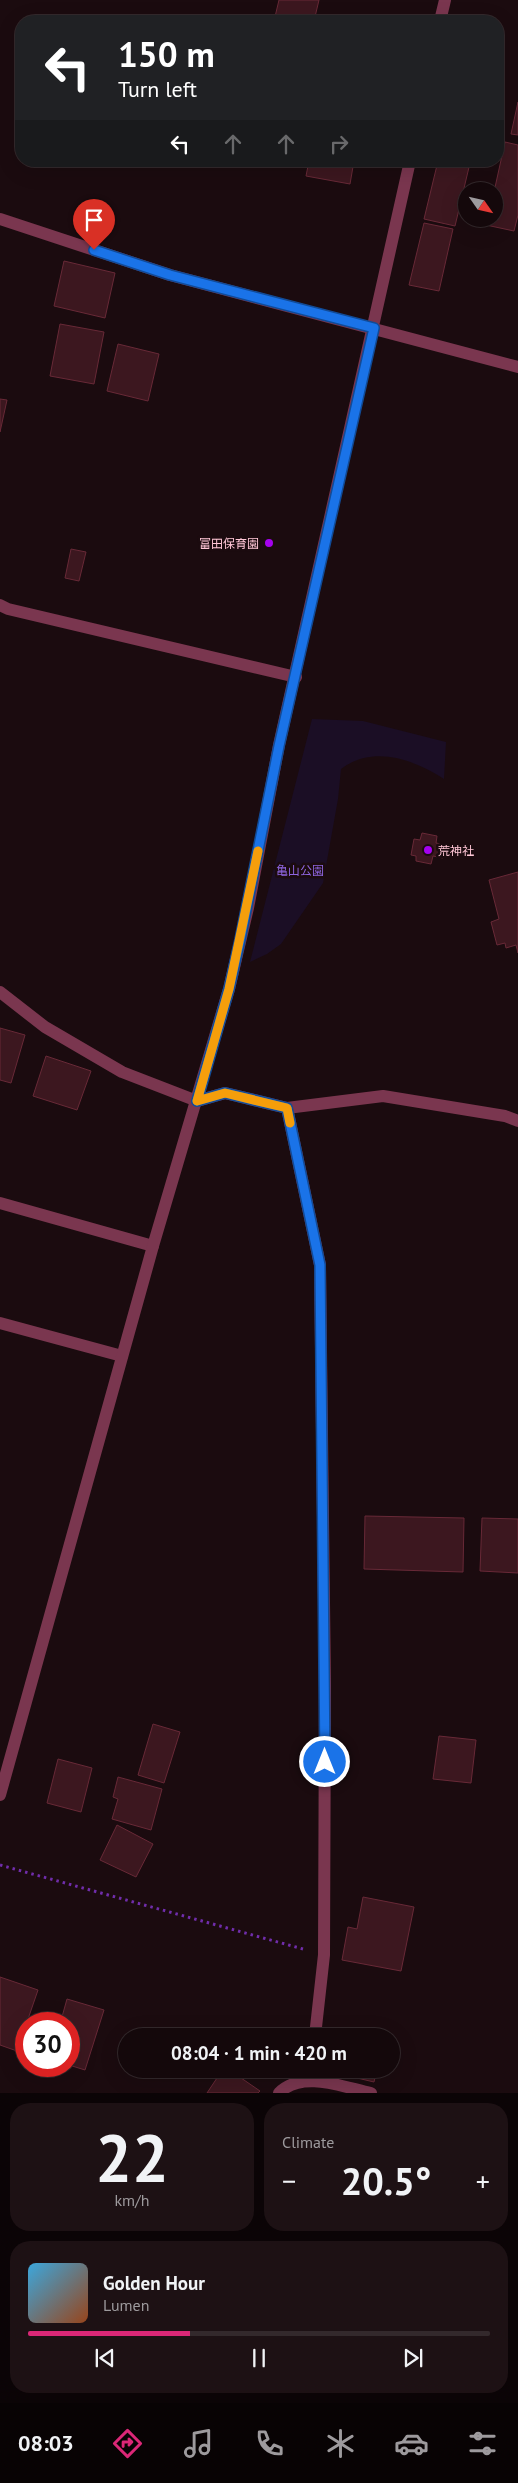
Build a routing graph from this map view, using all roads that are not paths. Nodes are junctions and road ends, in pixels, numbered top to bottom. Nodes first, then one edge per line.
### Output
1 (445, 0) edge
2 (441, 15) edge
3 (409, 167) edge
4 (0, 219) edge
5 (374, 328) junction
6 (518, 368) edge
7 (0, 605) edge
8 (296, 677) junction
9 (0, 992) edge
10 (197, 1101) junction
11 (287, 1108) junction
12 (518, 1121) edge
13 (0, 1203) edge
14 (153, 1246) junction
15 (0, 1323) edge
16 (122, 1356) junction
17 (0, 1795) edge
18 (316, 2028) edge
19 (304, 2078) edge
20 (321, 2078) edge
21 (279, 2093) edge
22 (371, 2093) edge

1 - 2 street
3 - 5 street
4 - 5 street
5 - 6 street
5 - 8 street
7 - 8 street
8 - 10 street
9 - 10 street
10 - 11 street
10 - 14 street
11 - 12 street
11 - 18 street
13 - 14 street
14 - 16 street
15 - 16 street
16 - 17 street
19 - 21 street
20 - 22 street

